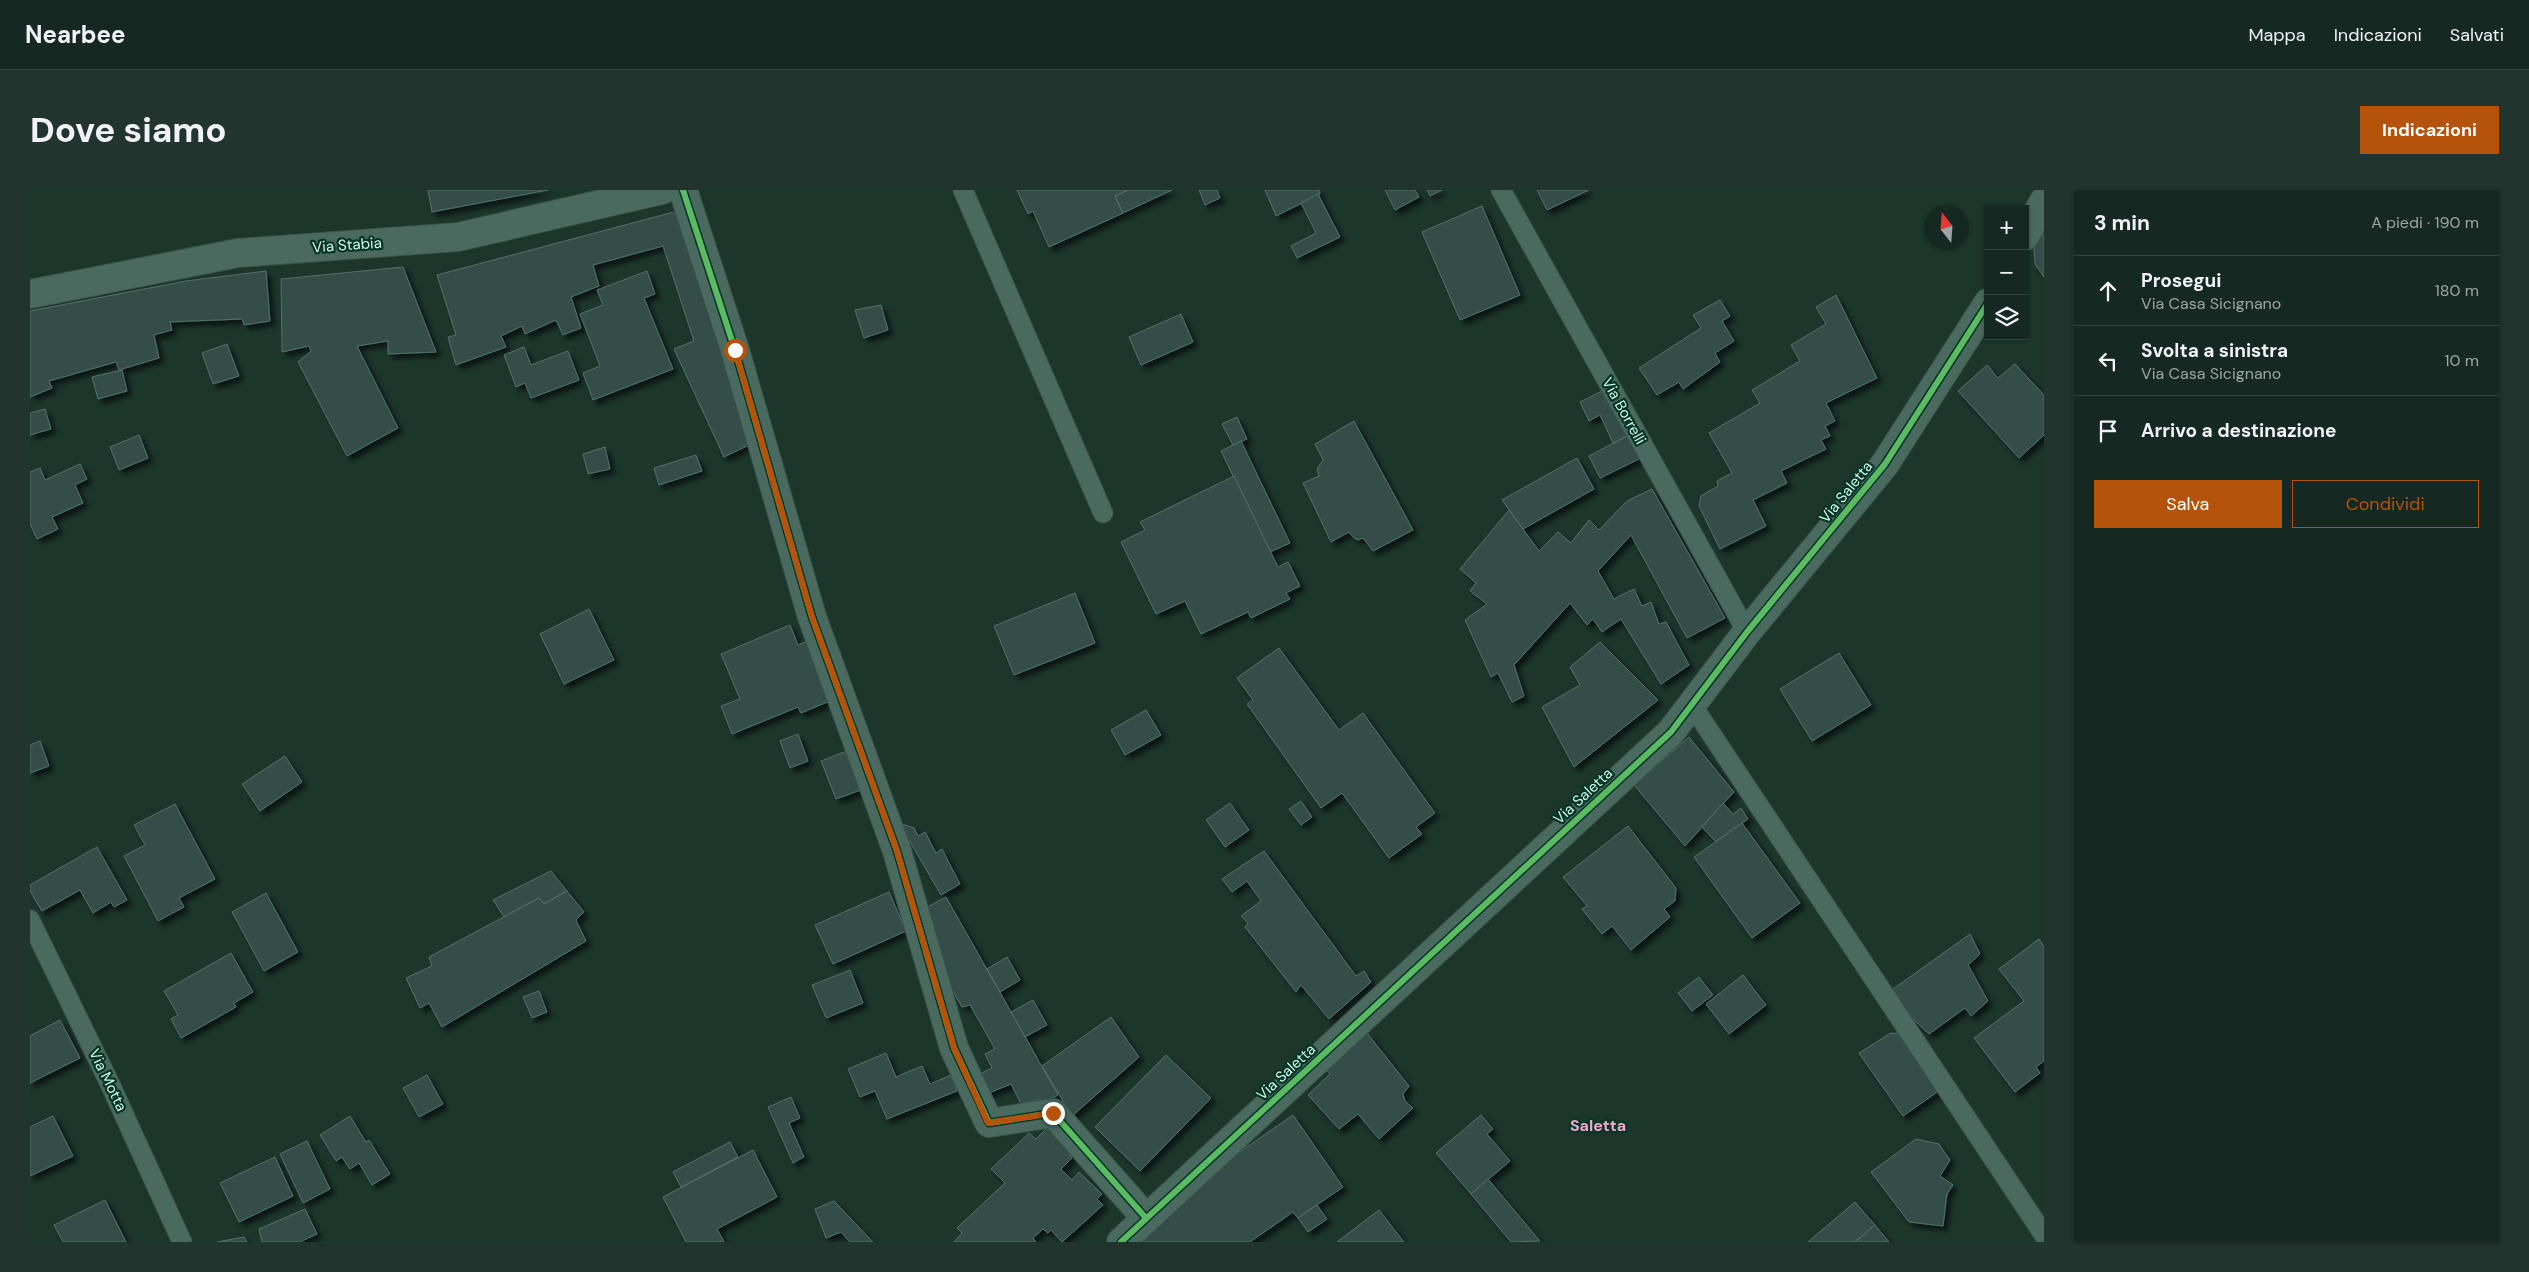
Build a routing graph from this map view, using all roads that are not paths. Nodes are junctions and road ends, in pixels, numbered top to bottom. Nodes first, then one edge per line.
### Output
1 (683, 190) edge
2 (963, 190) edge
3 (1501, 190) edge
4 (647, 192) edge
5 (2044, 201) edge
6 (2029, 229) edge
7 (30, 294) edge
8 (1984, 309) edge
9 (1103, 513) dead end
10 (1747, 632) junction
11 (1692, 705) junction
12 (30, 920) edge
13 (1146, 1218) junction
14 (2044, 1235) edge
15 (182, 1242) edge
16 (1121, 1242) edge

1 - 13 street
2 - 9 lane
3 - 10 lane, Via Borrelli
4 - 7 street, Via Stabia
5 - 6 street
8 - 10 street, Via Saletta
10 - 11 street, Via Saletta
11 - 13 street, Via Saletta
11 - 14 lane
12 - 15 lane, Via Motta
13 - 16 street, Via Saletta

